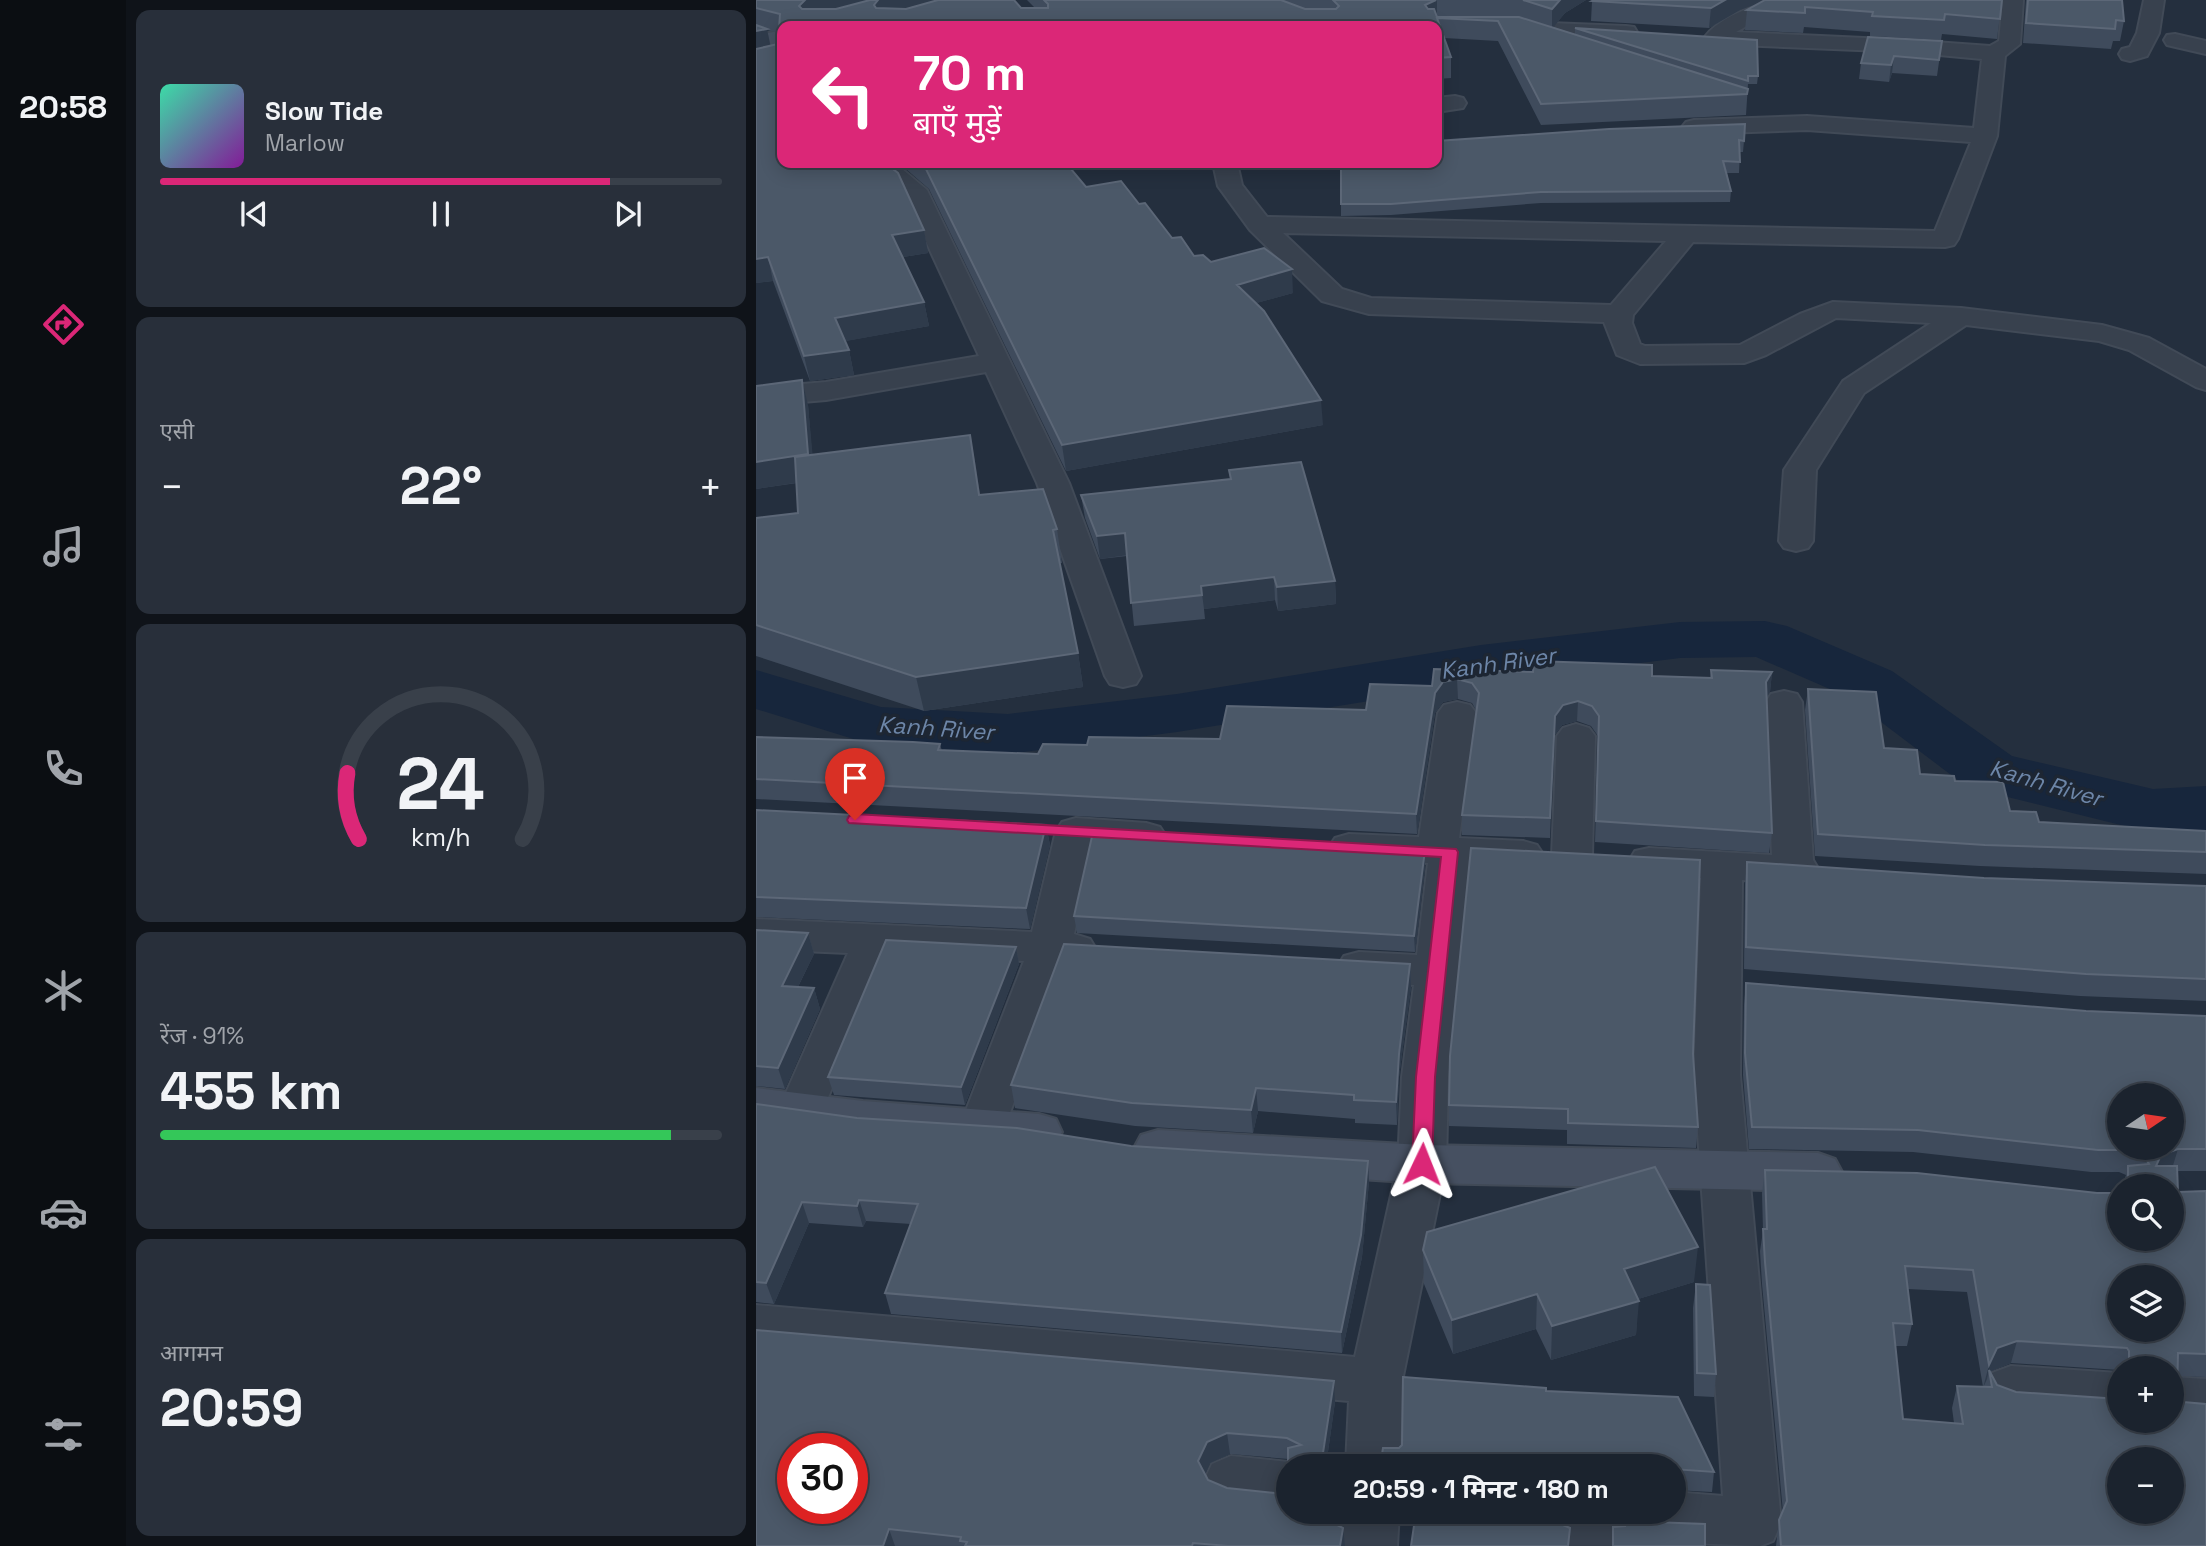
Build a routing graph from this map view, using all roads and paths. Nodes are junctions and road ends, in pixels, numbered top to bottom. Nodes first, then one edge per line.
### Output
1 (1446, 0) edge
2 (1807, 0) edge
3 (2013, 0) edge
4 (2154, 0) edge
5 (1586, 10) dead end
6 (1461, 28) edge
7 (1521, 28) junction
8 (1565, 28) junction
9 (1647, 34) edge
10 (1688, 36) edge
11 (1715, 38) junction
12 (2175, 40) dead end
13 (771, 42) edge
14 (2206, 48) edge
15 (1601, 53) edge
16 (1994, 54) junction
17 (2130, 54) dead end
18 (756, 62) edge
19 (1757, 103) dead end
20 (1807, 123) junction
21 (1675, 127) edge
22 (1985, 136) junction
23 (886, 168) edge
24 (1226, 168) edge
25 (1259, 225) junction
26 (1686, 234) junction
27 (1619, 314) junction
28 (1961, 316) junction
29 (996, 362) junction
30 (2206, 381) edge
31 (756, 397) edge
32 (1796, 541) dead end
33 (1123, 676) dead end
34 (1784, 702) dead end
35 (1457, 713) dead end
36 (1576, 736) dead end
37 (1035, 829) edge
38 (1076, 831) junction
39 (1185, 838) edge
40 (1307, 846) edge
41 (1443, 851) junction
42 (1572, 856) junction
43 (1722, 865) junction
44 (756, 934) edge
45 (875, 939) junction
46 (1050, 947) junction
47 (1119, 952) edge
48 (1326, 965) edge
49 (1437, 971) junction
50 (756, 1105) edge
51 (801, 1111) junction
52 (983, 1126) junction
53 (1422, 1164) junction
54 (1726, 1172) junction
55 (1859, 1173) edge
56 (756, 1327) edge
57 (1376, 1381) junction
58 (2011, 1389) edge
59 (2107, 1395) edge
60 (2184, 1401) edge
61 (2206, 1402) edge
62 (1373, 1454) edge
63 (1231, 1481) dead end
64 (1276, 1486) edge
65 (1371, 1524) edge
66 (1588, 1524) edge
67 (1756, 1535) edge
68 (1370, 1546) edge

1 - 7 street
2 - 11 street
3 - 16 street
4 - 17 street
5 - 8 street
6 - 7 street
7 - 8 street
7 - 15 street
8 - 9 street
10 - 11 street
11 - 16 street
12 - 14 street
13 - 18 street
16 - 22 street
19 - 20 street
20 - 21 street
20 - 22 street
22 - 26 street
23 - 29 street
24 - 25 street
25 - 26 street
25 - 27 street
26 - 27 street
27 - 28 street
28 - 30 street
28 - 32 street
29 - 31 street
29 - 33 street
34 - 43 street
35 - 41 street
36 - 42 street
37 - 38 street
38 - 39 street
38 - 46 street
40 - 41 street
41 - 42 street
41 - 49 street
42 - 43 street
43 - 54 street
44 - 45 street
45 - 46 street
45 - 51 street
46 - 47 street
46 - 52 street
48 - 49 street
49 - 53 street
50 - 51 street
51 - 52 street
52 - 53 street
53 - 54 street
53 - 57 street
54 - 55 street
54 - 67 street
56 - 57 street
57 - 62 street
58 - 59 street
60 - 61 street
63 - 64 street
65 - 68 street
66 - 67 street

